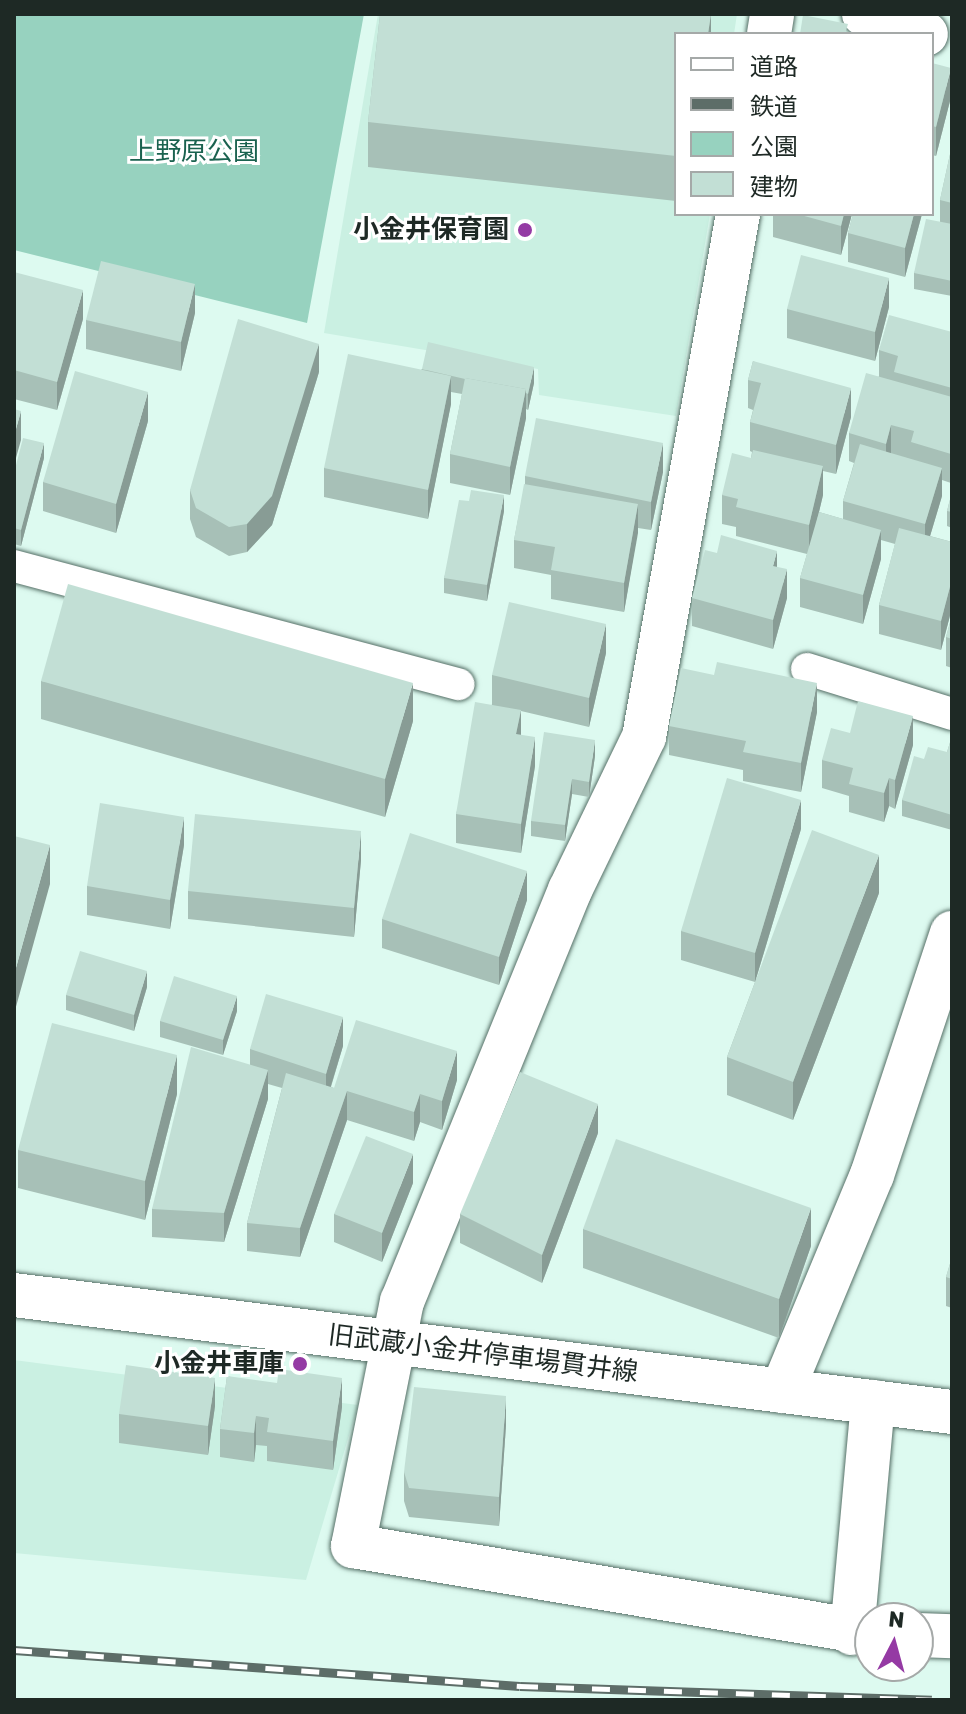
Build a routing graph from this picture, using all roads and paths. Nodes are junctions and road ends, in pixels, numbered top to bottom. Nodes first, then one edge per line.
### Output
1 (864, 14) edge
2 (920, 32) edge
3 (738, 216) edge
4 (14, 566) edge
5 (807, 669) dead end
6 (459, 684) dead end
7 (952, 714) edge
8 (952, 933) edge
9 (14, 1295) edge
10 (389, 1343) junction
11 (782, 1391) junction
12 (873, 1402) junction
13 (952, 1412) edge
14 (863, 1602) edge
15 (854, 1632) edge

1 - 2 street
3 - 10 street
4 - 6 lane
5 - 7 lane
8 - 11 street
9 - 10 street, 旧武蔵小金井停車場貫井線
10 - 11 street, 旧武蔵小金井停車場貫井線
10 - 15 street
11 - 12 street, 旧武蔵小金井停車場貫井線
12 - 13 street, 旧武蔵小金井停車場貫井線
12 - 14 street

